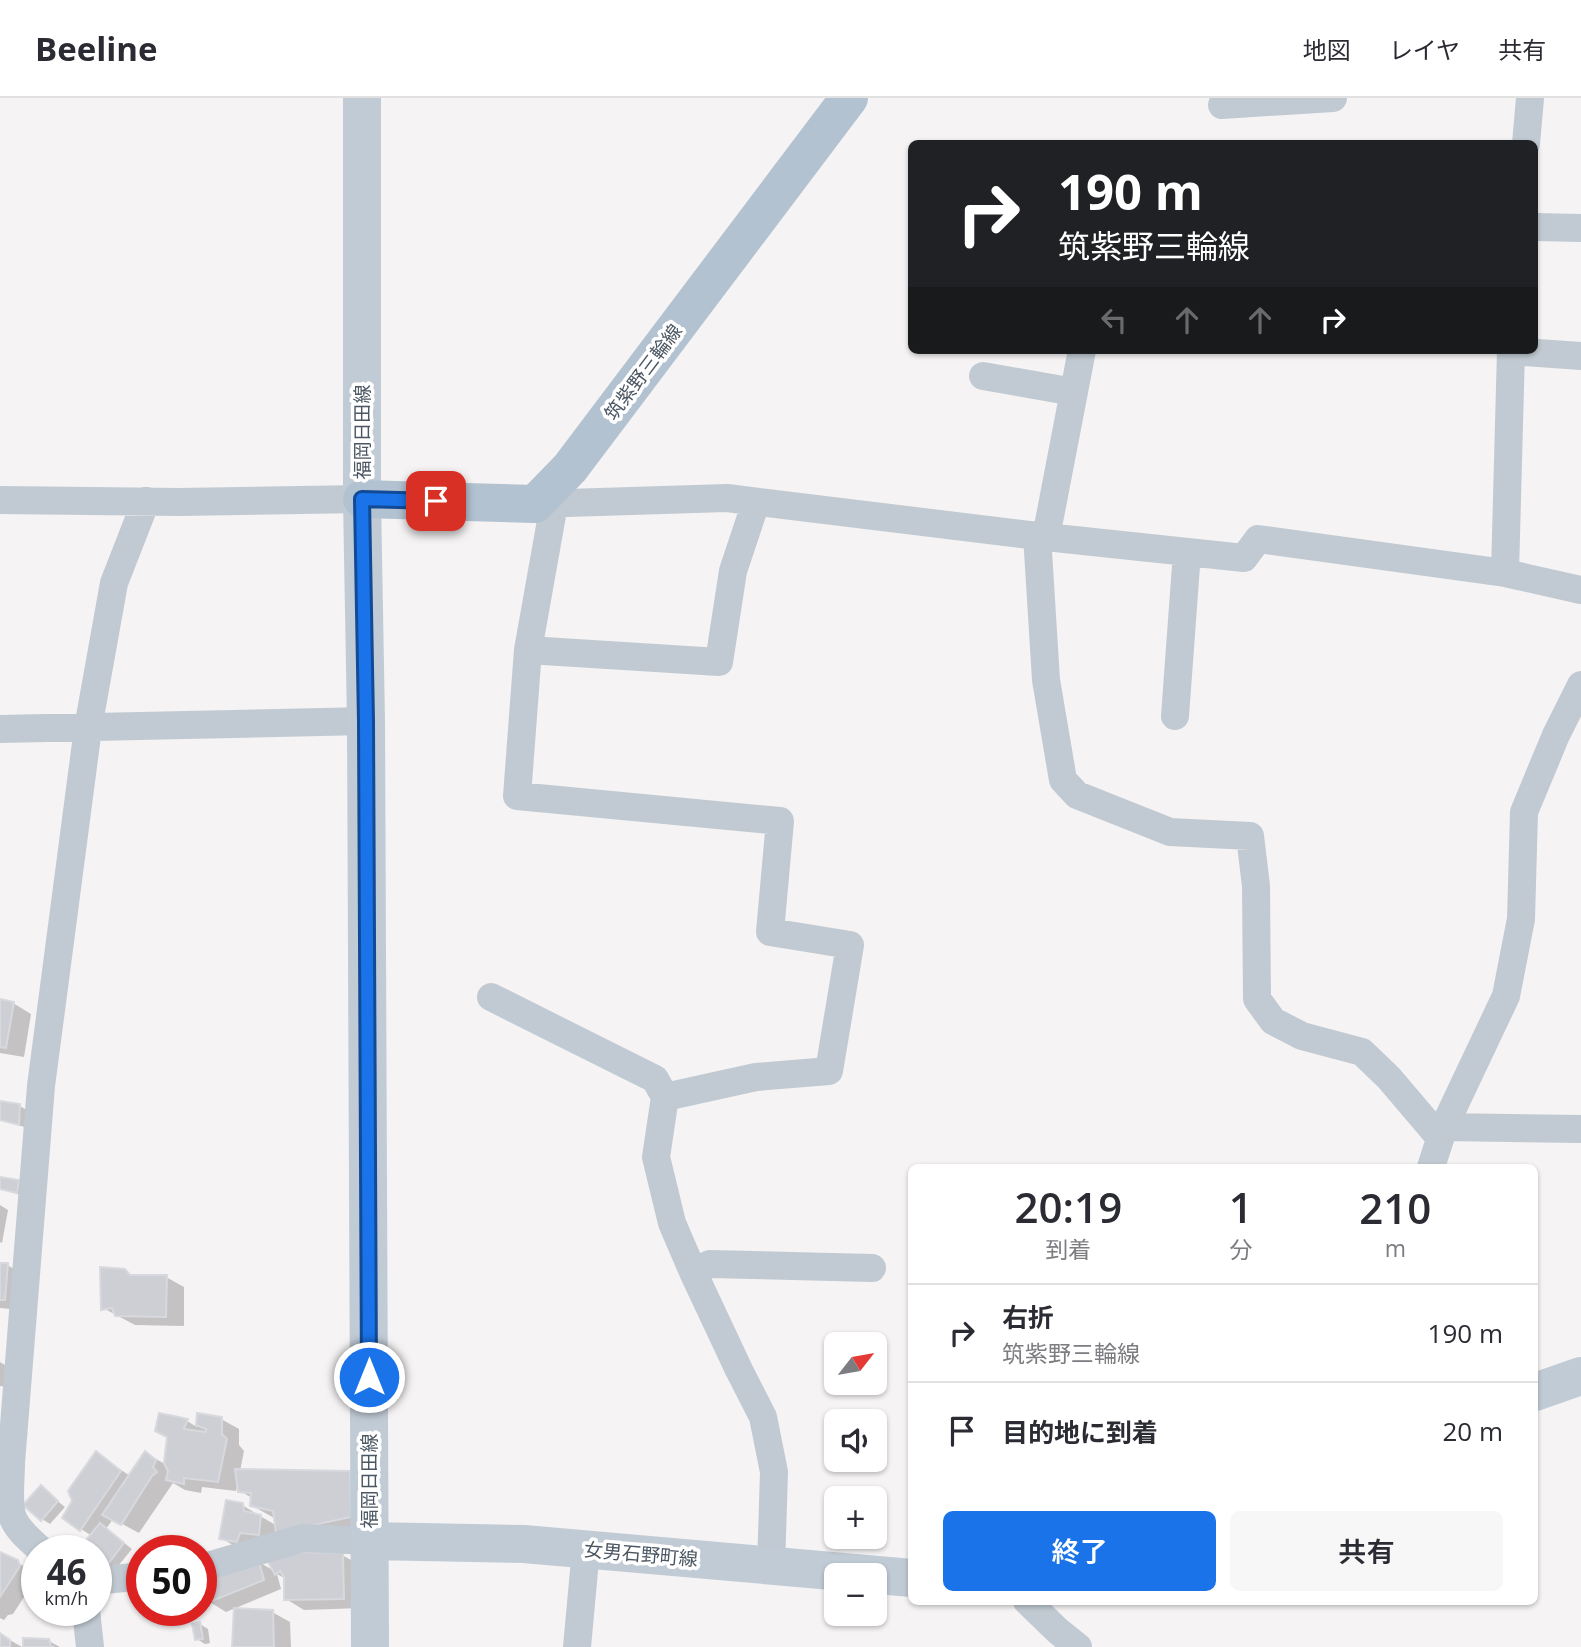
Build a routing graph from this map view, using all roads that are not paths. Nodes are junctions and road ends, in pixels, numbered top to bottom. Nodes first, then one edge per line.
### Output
1 (362, 98) edge
2 (849, 98) edge
3 (1227, 98) edge
4 (1333, 98) edge
5 (1530, 98) edge
6 (1526, 140) edge
7 (1538, 226) edge
8 (1581, 228) edge
9 (1538, 352) edge
10 (1081, 354) edge
11 (1511, 354) edge
12 (1581, 356) edge
13 (984, 376) dead end
14 (1074, 392) junction
15 (362, 499) junction
16 (0, 500) edge
17 (146, 501) junction
18 (756, 502) junction
19 (545, 504) junction
20 (1042, 536) junction
21 (1187, 552) junction
22 (1505, 573) junction
23 (1581, 590) edge
24 (528, 650) junction
25 (1579, 697) edge
26 (1175, 716) dead end
27 (366, 721) junction
28 (88, 728) junction
29 (0, 729) edge
30 (491, 997) dead end
31 (665, 1097) junction
32 (1581, 1129) edge
33 (1442, 1133) junction
34 (1432, 1164) edge
35 (872, 1268) dead end
36 (693, 1272) junction
37 (1581, 1376) edge
38 (1538, 1391) edge
39 (6, 1516) edge
40 (26, 1535) edge
41 (370, 1541) junction
42 (586, 1549) junction
43 (217, 1563) edge
44 (771, 1567) junction
45 (908, 1578) edge
46 (1031, 1605) edge
47 (88, 1626) edge
48 (90, 1647) edge
49 (370, 1647) edge
50 (577, 1647) edge
51 (1078, 1647) edge

1 - 15 main road, 福岡日田線
2 - 19 main road, 筑紫野三輪線
3 - 4 street
5 - 6 street
7 - 8 street
9 - 12 street
10 - 14 street
11 - 22 street
13 - 14 street
14 - 20 street
15 - 17 street
15 - 19 main road
15 - 27 main road, 福岡日田線
16 - 17 street
17 - 28 street
18 - 19 street
18 - 20 street
18 - 24 street
19 - 24 street
20 - 21 street
20 - 33 street
21 - 22 street
21 - 26 street
22 - 23 street
24 - 31 street
25 - 33 street
27 - 28 street
27 - 41 main road, 福岡日田線
28 - 29 street
28 - 39 street
30 - 31 street
31 - 36 street
32 - 33 street
33 - 34 street
35 - 36 street
36 - 44 street
37 - 38 main road
39 - 40 street
41 - 42 main road, 女男石野町線
41 - 43 street
41 - 49 main road, 福岡日田線
42 - 44 main road, 女男石野町線
42 - 50 street
44 - 45 main road, 女男石野町線
46 - 51 street
47 - 48 street

